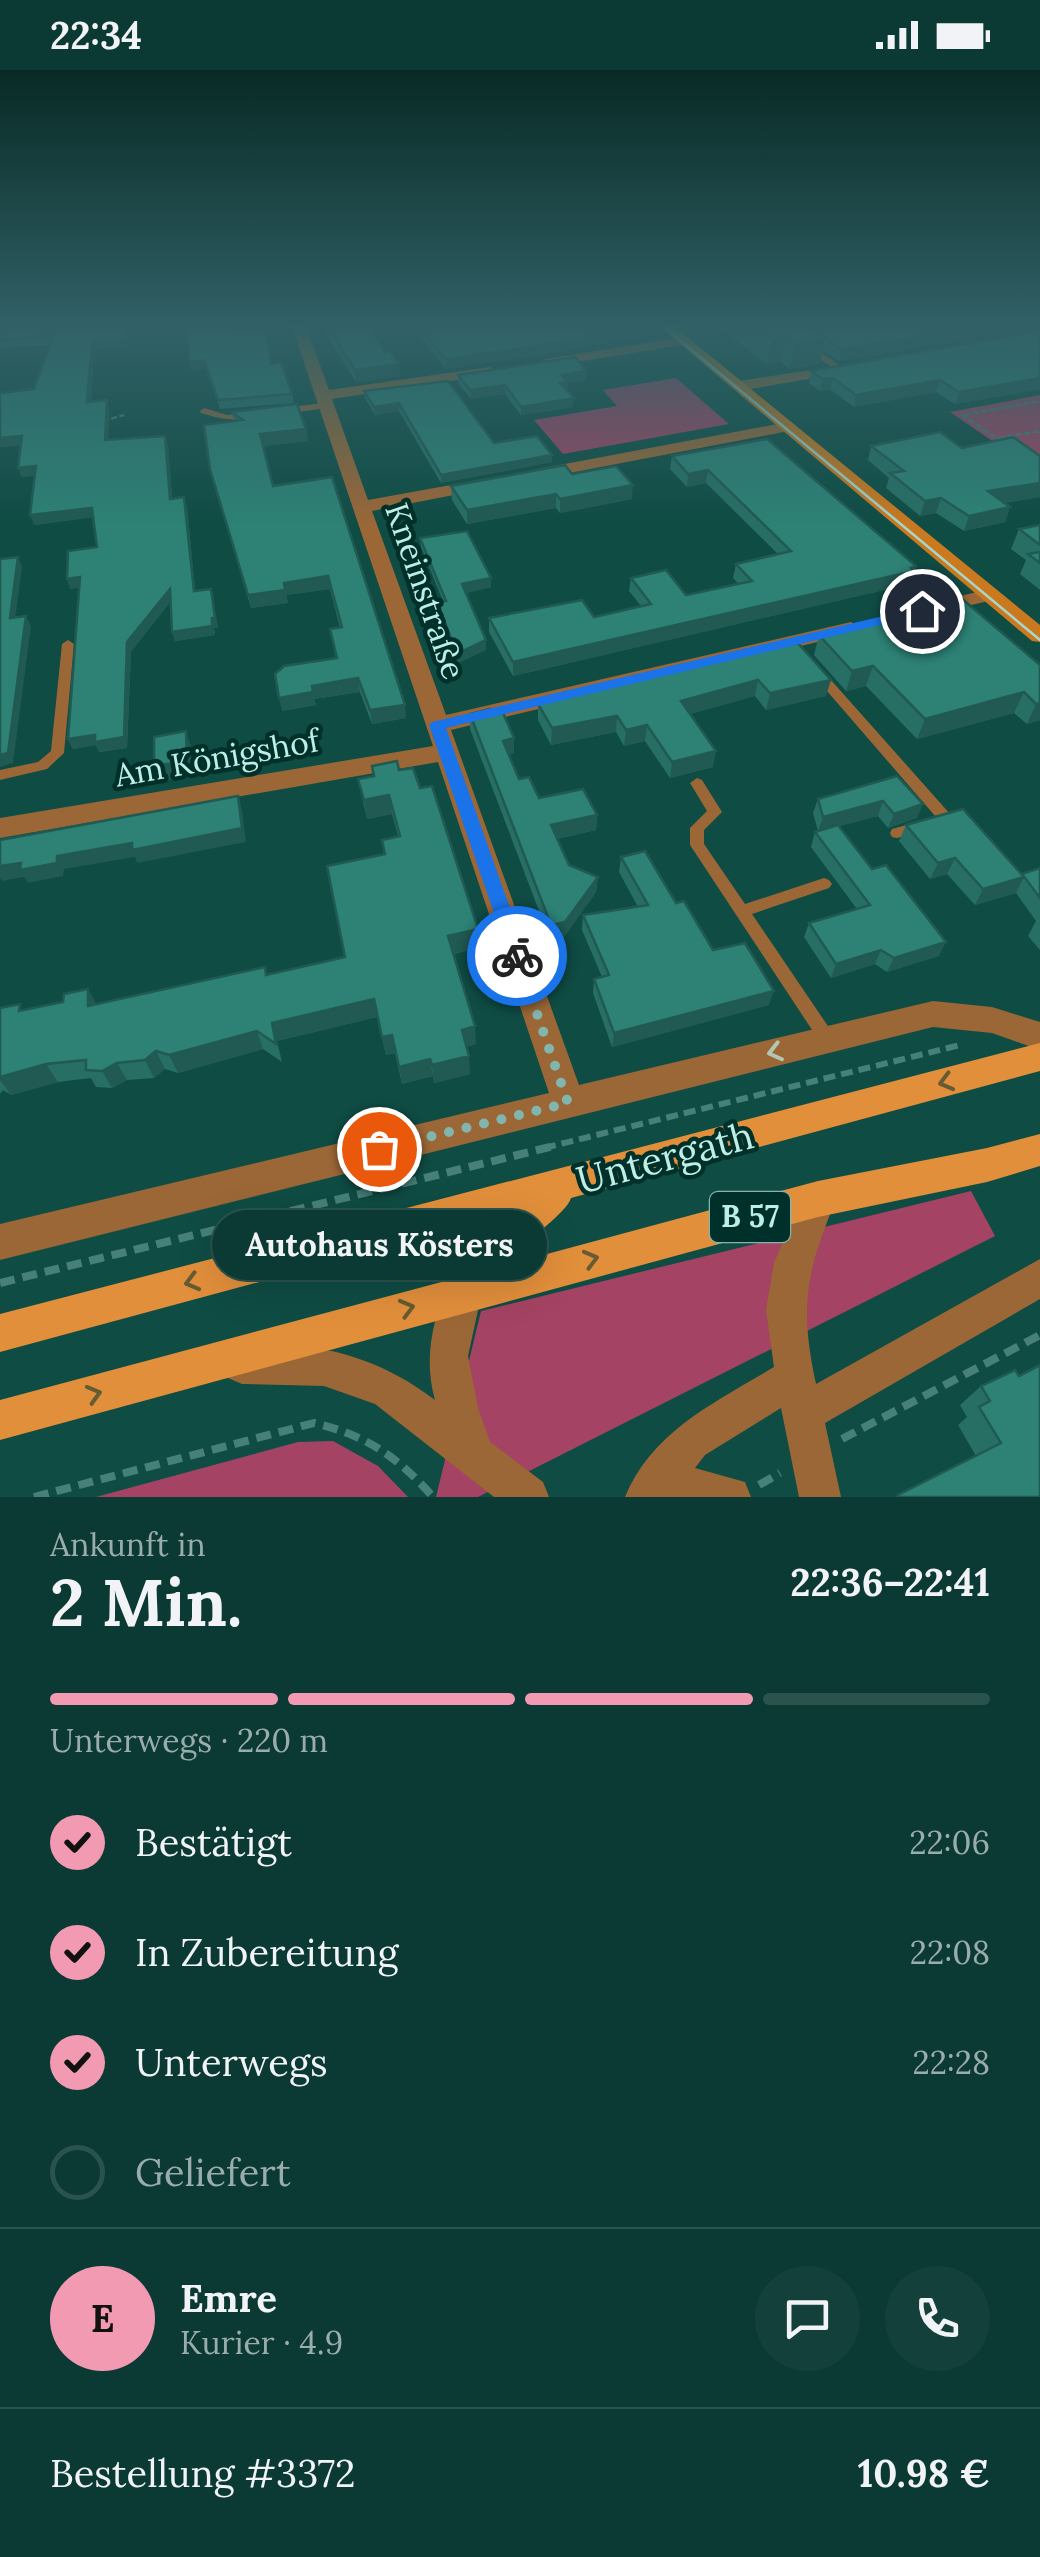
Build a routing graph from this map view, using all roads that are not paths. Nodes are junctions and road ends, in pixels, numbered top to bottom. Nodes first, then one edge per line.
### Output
1 (321, 394) edge
2 (365, 394) edge
3 (748, 394) edge
4 (323, 401) junction
5 (204, 411) dead end
6 (788, 427) junction
7 (516, 478) edge
8 (496, 482) edge
9 (362, 507) junction
10 (990, 595) junction
11 (916, 612) edge
12 (880, 621) edge
13 (1040, 636) edge
14 (791, 642) junction
15 (68, 644) dead end
16 (437, 725) junction
17 (446, 752) junction
18 (0, 776) edge
19 (697, 783) dead end
20 (0, 828) edge
21 (897, 833) dead end
22 (824, 884) dead end
23 (742, 911) junction
24 (1040, 1036) edge
25 (828, 1040) junction
26 (1040, 1057) edge
27 (568, 1103) junction
28 (1040, 1150) edge
29 (603, 1174) junction
30 (818, 1199) junction
31 (0, 1242) edge
32 (1040, 1278) edge
33 (463, 1292) junction
34 (0, 1333) edge
35 (207, 1363) junction
36 (799, 1395) junction
37 (0, 1420) edge
38 (473, 1452) junction
39 (742, 1493) edge
40 (528, 1497) edge
41 (647, 1497) edge
42 (820, 1497) edge

1 - 4 street, Kneinstraße
2 - 4 street
3 - 6 main road
4 - 5 lane
4 - 9 street, Kneinstraße
6 - 7 street
6 - 10 main road
8 - 9 street
9 - 16 street, Kneinstraße
10 - 11 street
10 - 13 main road
12 - 14 street
14 - 16 street
14 - 21 lane
15 - 18 lane
16 - 17 street, Kneinstraße
17 - 20 street, Am Königshof
17 - 27 street, Kneinstraße
19 - 23 lane
22 - 23 lane
23 - 25 lane
24 - 25 street
25 -> 27 street
26 -> 29 main road, Untergath / B 57
27 - 31 street
28 - 30 main road, B 57
29 - 33 main road, B 57
29 -> 34 main road, Untergath / B 57
33 -> 30 main road, B 57
30 - 36 street
32 - 36 street
35 -> 33 main road, B 57
33 - 38 street
37 -> 35 main road, B 57
35 - 38 street
36 - 41 street
36 - 42 street
38 - 40 street
39 - 41 street

